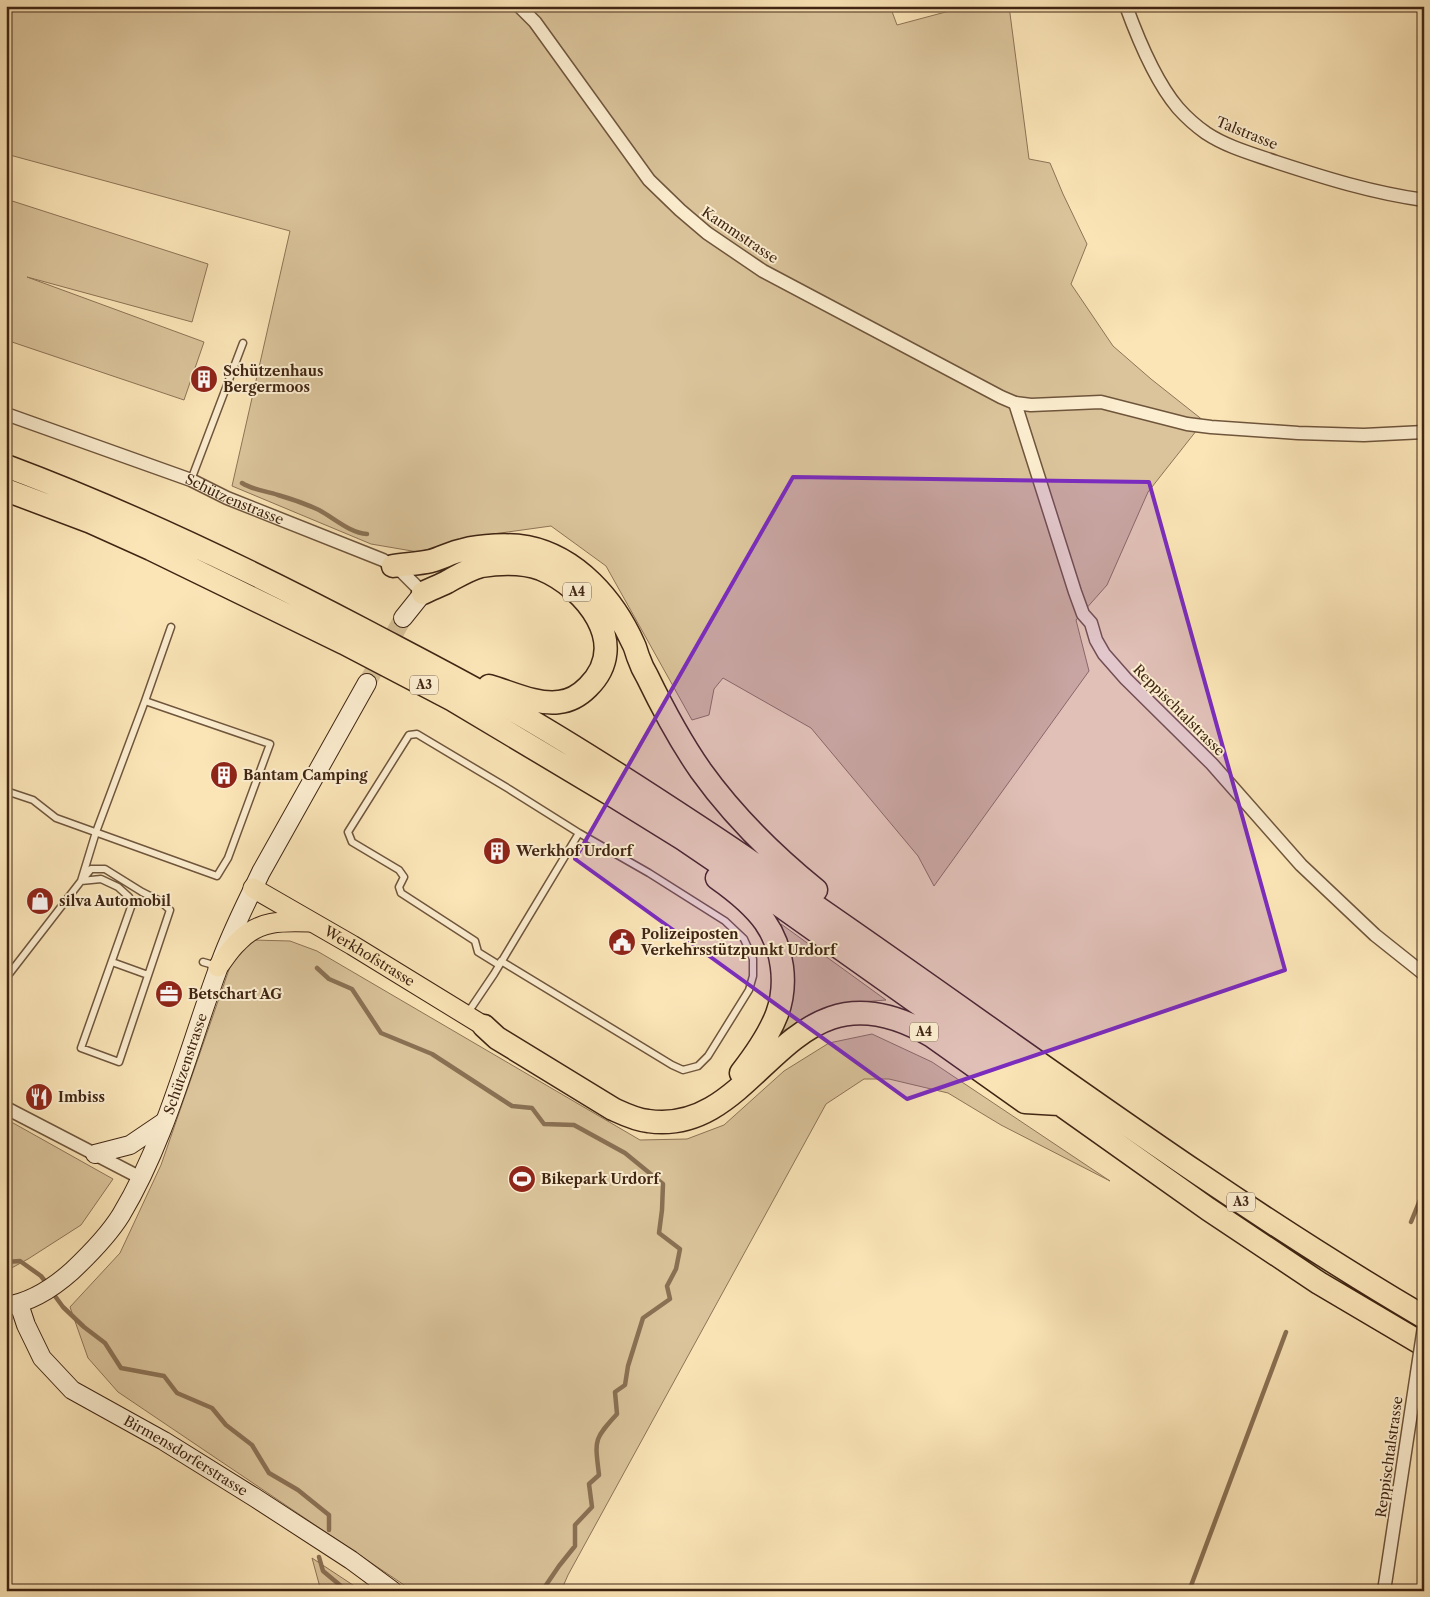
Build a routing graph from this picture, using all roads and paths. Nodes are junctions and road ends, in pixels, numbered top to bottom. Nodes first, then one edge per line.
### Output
1 (519, 6) edge
2 (1126, 6) edge
3 (1424, 200) edge
4 (243, 342) dead end
5 (1015, 403) junction
6 (6, 414) edge
7 (1424, 432) edge
8 (6, 466) edge
9 (191, 480) junction
10 (6, 490) edge
11 (484, 548) junction
12 (393, 566) junction
13 (422, 593) junction
14 (403, 618) tunnel mouth
15 (171, 627) dead end
16 (445, 673) junction
17 (367, 683) tunnel mouth
18 (145, 700) junction
19 (6, 791) edge
20 (617, 798) junction
21 (96, 832) junction
22 (579, 833) junction
23 (81, 881) junction
24 (253, 888) junction
25 (312, 922) junction
26 (112, 962) junction
27 (500, 963) junction
28 (211, 964) junction
29 (910, 972) junction
30 (1424, 974) edge
31 (148, 975) junction
32 (6, 978) edge
33 (475, 1021) junction
34 (772, 1044) junction
35 (1059, 1104) junction
36 (6, 1108) edge
37 (164, 1122) junction
38 (95, 1154) junction
39 (141, 1178) junction
40 (20, 1303) edge
41 (1424, 1317) edge
42 (1424, 1327) edge
43 (1424, 1345) edge
44 (393, 1591) edge
45 (1384, 1591) edge

1 - 5 street, Kammstrasse
2 - 3 street, Talstrasse
4 - 9 lane
5 - 7 street
5 - 30 street, Reppischtalstrasse
6 - 9 street, Schützenstrasse
8 - 16 highway, A3
9 - 12 street, Schützenstrasse
10 - 20 highway, A3
11 - 12 highway, A4
11 - 13 highway, A4
11 - 29 highway, A4
12 - 13 street, Schützenstrasse
13 - 14 main road
13 - 16 highway, A4
15 - 18 lane
16 - 29 highway, A3
17 - 24 main road, Schützenstrasse
18 - 21 lane
18 - 21 lane
19 - 21 lane
20 - 34 highway
20 - 35 highway, A3
21 - 23 lane
22 - 27 lane
22 - 27 lane
22 - 27 lane
23 - 26 lane
23 - 31 lane
23 - 32 lane
24 - 25 main road, Werkhofstrasse
24 - 28 main road, Schützenstrasse
25 - 28 main road
25 - 33 main road, Werkhofstrasse
26 - 31 lane
26 - 31 lane
27 - 33 lane
28 - 37 main road, Schützenstrasse
29 - 41 highway, A3
33 - 34 highway
34 - 35 highway, A4
35 - 43 highway, A3
36 - 38 street
37 - 38 main road
37 - 39 main road, Schützenstrasse
38 - 39 street
39 - 40 main road, Schützenstrasse
40 - 44 main road, Birmensdorferstrasse
42 - 45 street, Reppischtalstrasse, bridge

